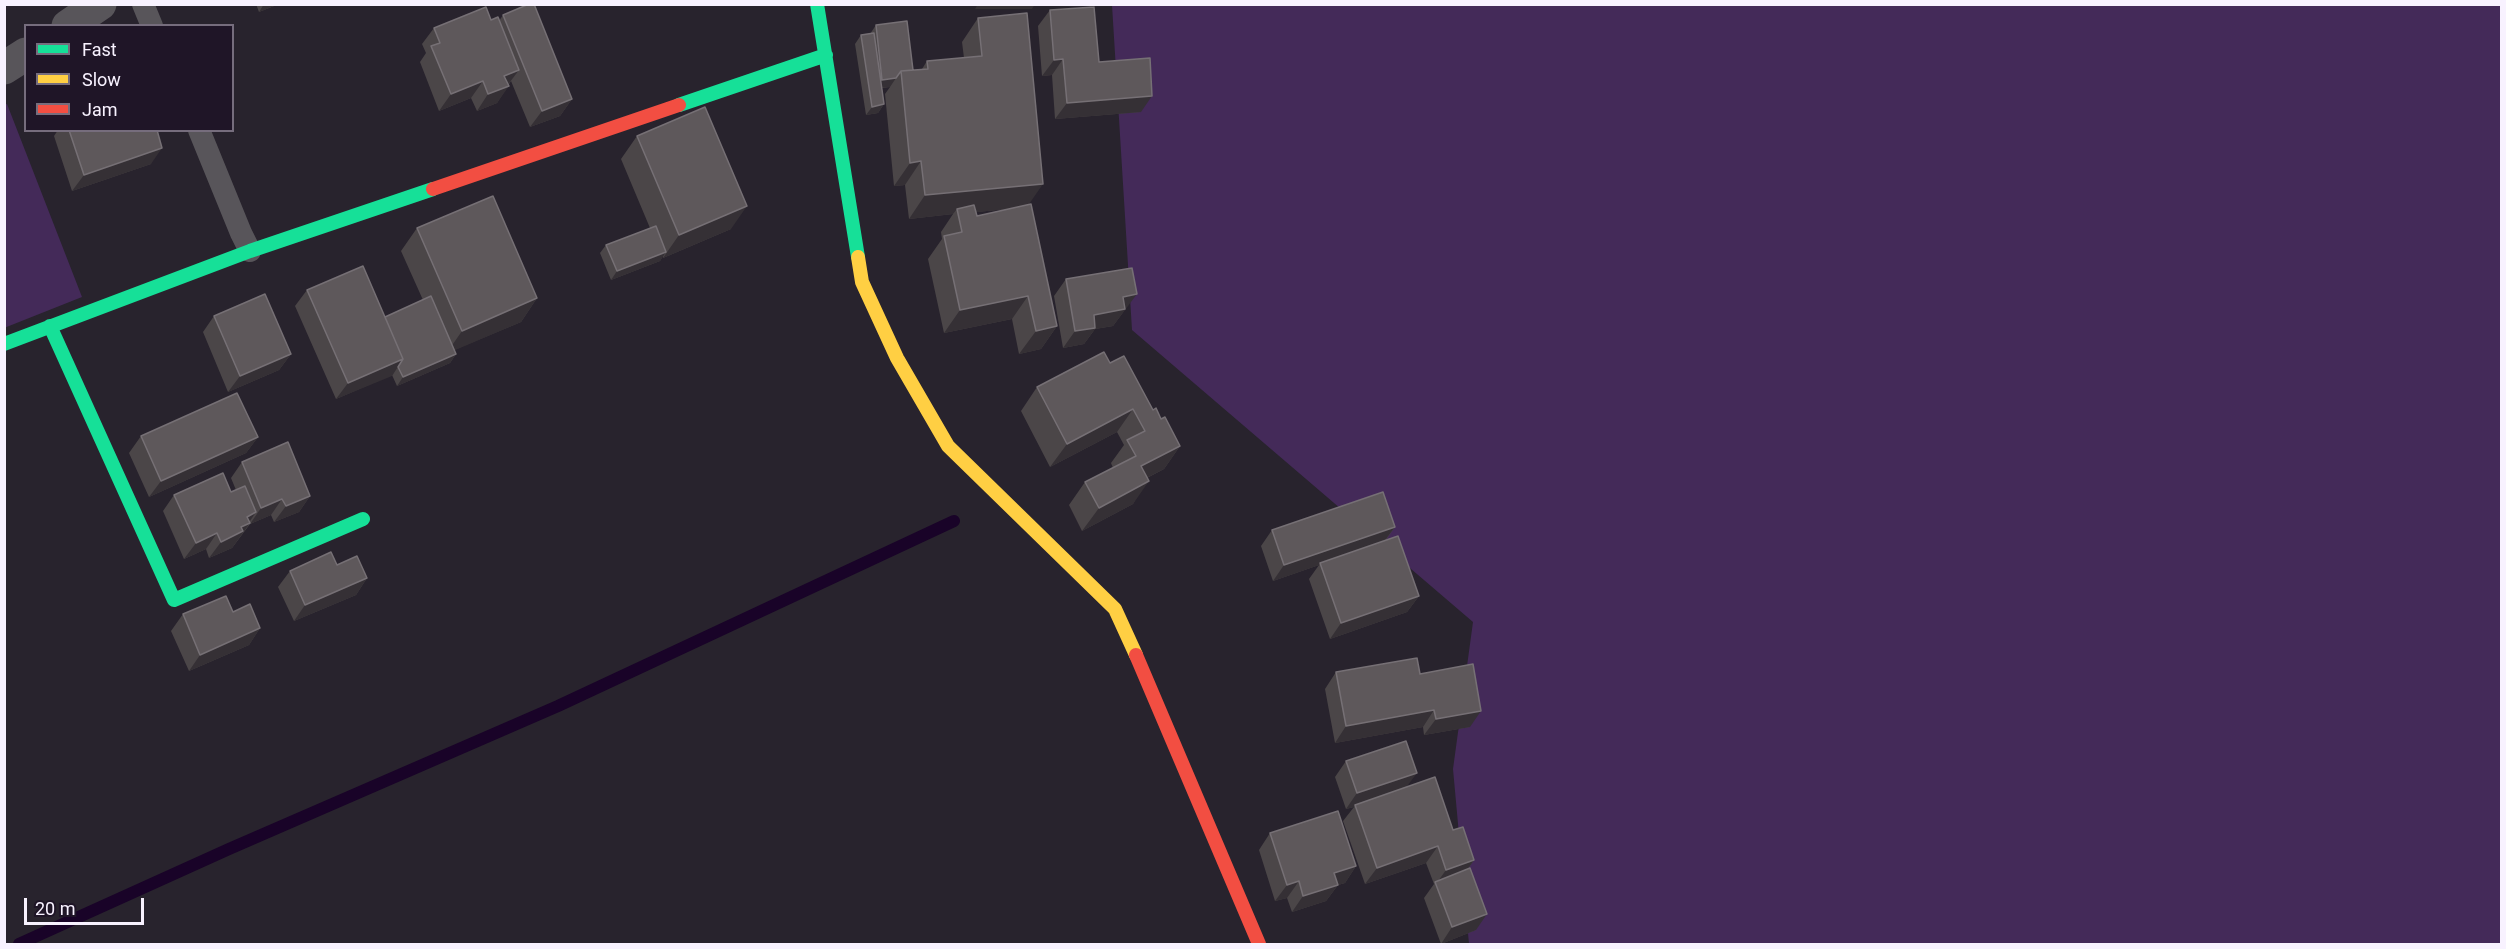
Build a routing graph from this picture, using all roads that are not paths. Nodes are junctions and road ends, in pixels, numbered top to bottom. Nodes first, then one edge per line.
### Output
1 (100, 4) edge
2 (143, 4) edge
3 (817, 4) edge
4 (71, 24) edge
5 (151, 24) edge
6 (24, 55) edge
7 (826, 55) junction
8 (4, 68) edge
9 (201, 132) edge
10 (250, 251) junction
11 (50, 326) junction
12 (4, 344) edge
13 (363, 519) dead end
14 (1259, 945) edge

1 - 4 street
2 - 5 lane
3 - 7 street
6 - 8 street
7 - 10 street
7 - 14 street
9 - 10 lane
10 - 11 street
11 - 12 street
11 - 13 street

